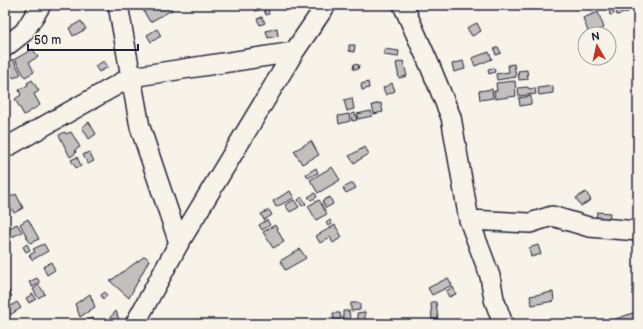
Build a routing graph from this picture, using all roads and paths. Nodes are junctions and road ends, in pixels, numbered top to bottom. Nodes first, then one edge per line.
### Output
1 (42, 5) edge
2 (118, 5) edge
3 (326, 5) edge
4 (403, 5) edge
5 (5, 47) edge
6 (294, 52) junction
7 (131, 77) junction
8 (5, 148) edge
9 (469, 220) junction
10 (638, 231) edge
11 (179, 242) junction
12 (135, 324) edge
13 (503, 324) edge

1 - 5 street
2 - 7 street
3 - 6 street
4 - 9 street
6 - 7 street
6 - 11 street
7 - 8 street
7 - 11 street
9 - 10 street
9 - 13 street
11 - 12 street

